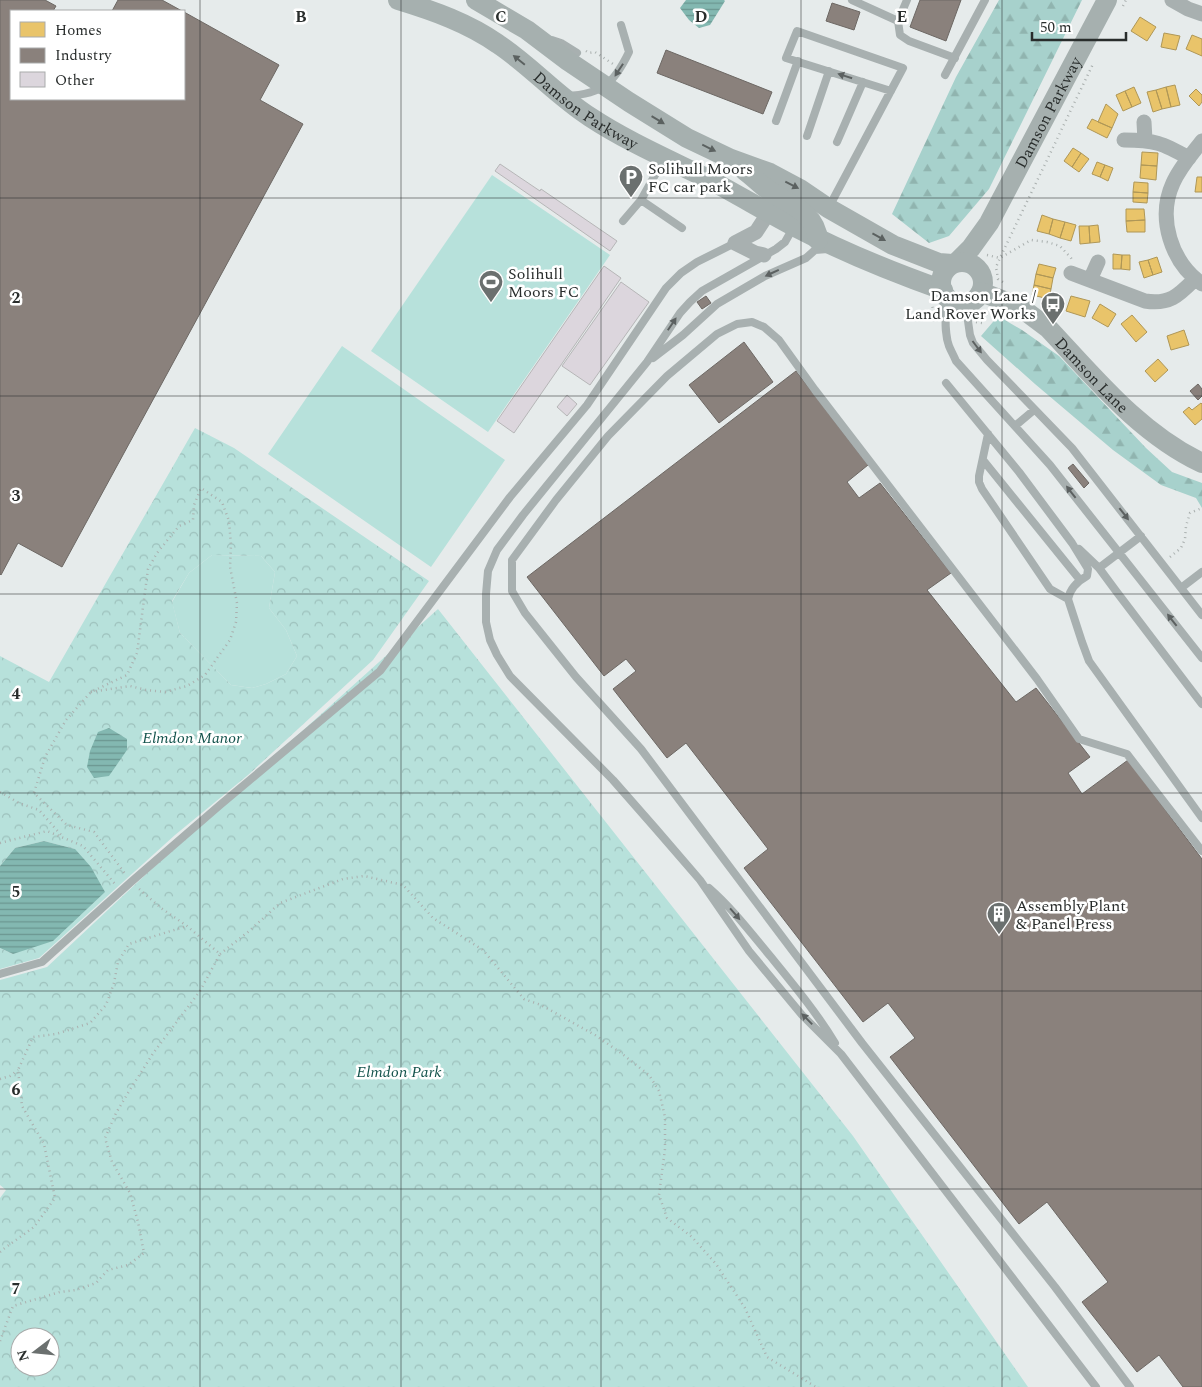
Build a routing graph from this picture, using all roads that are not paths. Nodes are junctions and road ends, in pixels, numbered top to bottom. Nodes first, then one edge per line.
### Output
1 (398, 0) edge
2 (476, 0) edge
3 (852, 0) edge
4 (907, 0) edge
5 (985, 0) edge
6 (1172, 0) edge
7 (1114, 4) edge
8 (1194, 8) edge
9 (898, 21) junction
10 (621, 25) dead end
11 (527, 30) junction
12 (579, 51) road end
13 (954, 58) junction
14 (798, 61) junction
15 (829, 71) junction
16 (945, 75) dead end
17 (862, 82) junction
18 (609, 83) junction
19 (891, 91) junction
20 (562, 96) junction
21 (776, 122) dead end
22 (1144, 122) dead end
23 (806, 136) dead end
24 (1124, 140) dead end
25 (1145, 140) junction
26 (1202, 141) edge
27 (837, 142) dead end
28 (665, 157) junction
29 (1189, 158) junction
30 (731, 159) junction
31 (640, 200) junction
32 (833, 211) junction
33 (769, 212) junction
34 (623, 221) dead end
35 (801, 222) junction
36 (989, 223) junction
37 (682, 228) dead end
38 (735, 243) junction
39 (817, 244) junction
40 (764, 256) junction
41 (1098, 262) dead end
42 (955, 263) junction
43 (1071, 273) road end
44 (1090, 280) junction
45 (1199, 282) edge
46 (978, 289) junction
47 (944, 292) junction
48 (647, 362) junction
49 (946, 383) dead end
50 (1034, 410) junction
51 (1015, 426) junction
52 (988, 434) junction
53 (1201, 459) edge
54 (982, 460) junction
55 (1141, 536) junction
56 (1072, 543) junction
57 (1119, 553) junction
58 (1100, 568) junction
59 (1202, 572) edge
60 (1080, 580) junction
61 (1181, 588) junction
62 (1068, 599) junction
63 (1202, 615) edge
64 (1202, 658) edge
65 (1202, 704) edge
66 (1202, 818) edge
67 (1202, 851) edge
68 (700, 880) junction
69 (0, 974) edge
70 (841, 1054) junction
71 (1096, 1387) edge
72 (1130, 1387) edge

20 -> 1 street, Damson Parkway
2 - 11 street, Damson Parkway
3 - 9 lane
4 - 9 lane
5 - 13 lane
6 - 8 street
7 - 36 street, Damson Parkway
9 - 13 lane
10 -> 18 lane
11 - 12 lane
11 - 18 street, Damson Parkway
13 - 16 lane
14 - 15 lane
14 - 19 lane
14 - 21 lane
17 -> 15 lane
15 - 23 lane
17 - 19 lane
17 - 27 lane
18 - 20 lane
18 -> 30 street, Damson Parkway
19 - 32 lane
20 - 28 street, Damson Parkway
22 - 25 street
24 - 25 street
25 - 29 street
26 - 29 street
28 - 31 lane
28 - 33 street, Damson Parkway
29 - 45 street
30 -> 32 street, Damson Parkway
30 - 35 street
31 - 34 lane
31 - 37 lane
32 - 35 street
32 -> 42 street, Damson Parkway
33 - 35 street, Damson Parkway
33 - 38 street
35 - 39 street, Damson Parkway
35 - 40 lane
36 - 42 street, Damson Parkway
36 - 46 street, Damson Parkway
38 - 40 street
38 - 69 lane
39 - 47 street, Damson Parkway
39 -> 48 lane
48 -> 40 lane
41 - 44 street
42 - 46 street
42 - 47 street
43 - 44 street
44 - 45 street
46 - 47 street
46 -> 50 lane
46 - 53 street, Damson Lane
47 - 51 lane
48 - 68 lane
49 - 52 lane
50 - 51 lane
50 -> 55 lane
57 -> 51 lane
52 - 54 lane
52 - 56 lane
54 - 60 lane
54 - 62 lane
55 - 57 lane
55 - 61 lane
56 - 58 lane
56 - 60 lane
57 - 58 lane
64 -> 57 lane
58 - 65 lane
59 - 61 lane
60 - 62 lane
61 - 63 lane
62 - 66 lane
67 - 72 lane
70 -> 68 lane
68 -> 70 lane
70 - 71 lane

